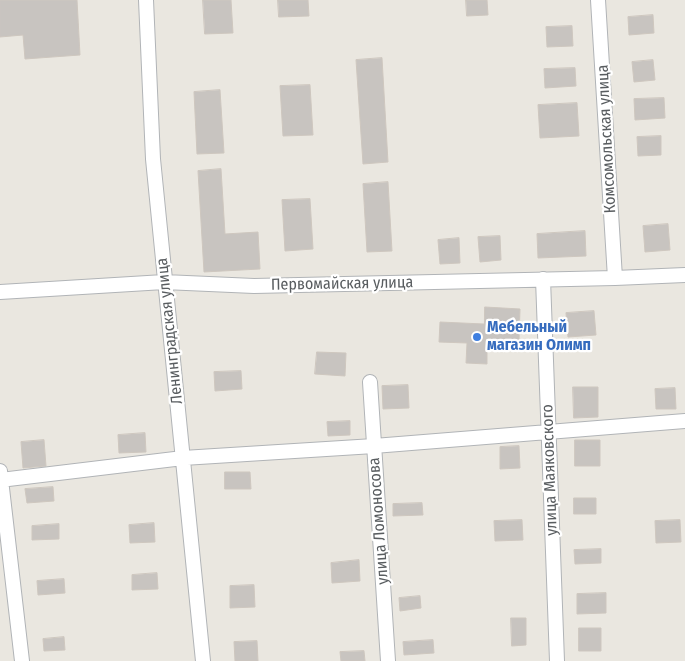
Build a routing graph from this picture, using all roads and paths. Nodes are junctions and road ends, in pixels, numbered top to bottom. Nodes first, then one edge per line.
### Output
1 (146, 0) edge
2 (598, 0) edge
3 (685, 275) edge
4 (615, 278) junction
5 (543, 279) junction
6 (164, 282) junction
7 (0, 292) edge
8 (370, 382) dead end
9 (685, 421) edge
10 (548, 432) junction
11 (374, 446) junction
12 (183, 458) junction
13 (0, 471) edge
14 (0, 480) edge
15 (22, 661) edge
16 (204, 661) edge
17 (388, 661) edge
18 (557, 661) edge

1 - 6 street, Ленинградская улица
2 - 4 street, Комсомольская улица
3 - 4 street, Первомайская улица
4 - 5 street, Первомайская улица
5 - 6 street, Первомайская улица
5 - 10 street, улица Маяковского
6 - 7 street, Первомайская улица
6 - 12 street, Ленинградская улица
8 - 11 street, улица Ломоносова
9 - 10 street
10 - 11 street
10 - 18 street, улица Маяковского
11 - 12 street
11 - 17 street, улица Ломоносова
12 - 14 street
12 - 16 street, Ленинградская улица
13 - 14 street
14 - 15 street

